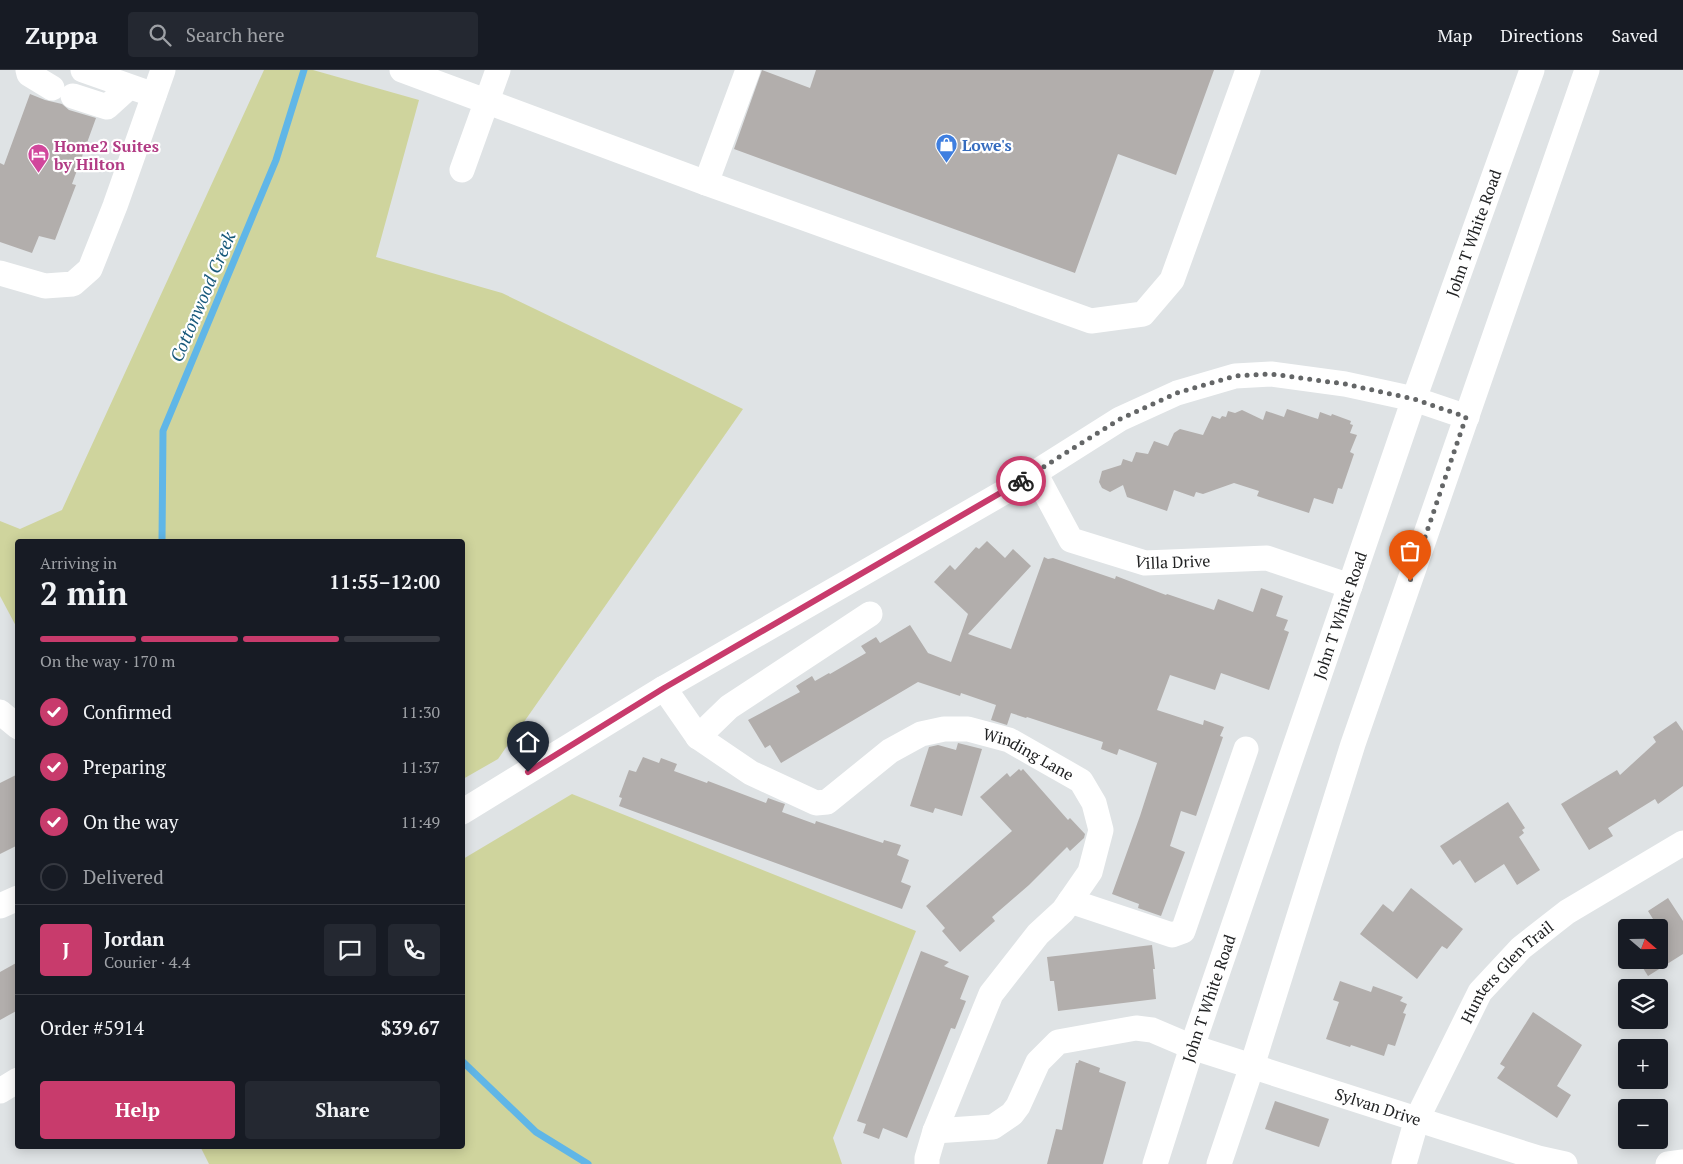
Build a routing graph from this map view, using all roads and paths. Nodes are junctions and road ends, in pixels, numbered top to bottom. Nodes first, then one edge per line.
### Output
1 (28, 70) edge
2 (83, 70) edge
3 (163, 70) edge
4 (402, 70) edge
5 (498, 70) edge
6 (748, 70) edge
7 (1248, 70) edge
8 (1532, 70) edge
9 (1587, 70) edge
10 (129, 87) junction
11 (154, 95) junction
12 (482, 100) junction
13 (462, 170) dead end
14 (706, 183) junction
15 (0, 274) edge
16 (1414, 399) junction
17 (1466, 417) junction
18 (1035, 473) junction
19 (1350, 586) junction
20 (870, 614) dead end
21 (664, 688) junction
22 (0, 712) edge
23 (15, 724) edge
24 (698, 737) junction
25 (1246, 749) dead end
26 (465, 810) edge
27 (1683, 844) edge
28 (15, 899) edge
29 (1070, 901) junction
30 (0, 906) edge
31 (1192, 1047) junction
32 (1252, 1066) junction
33 (15, 1082) edge
34 (0, 1091) edge
35 (1417, 1119) junction
36 (935, 1130) junction
37 (1683, 1162) edge
38 (927, 1164) edge
39 (1155, 1164) edge
40 (1219, 1164) edge
41 (1404, 1164) edge
42 (1565, 1164) edge
43 (1668, 1164) edge

1 - 10 street
2 - 10 street
3 - 11 street
4 - 12 street
5 - 12 street
6 - 14 street
7 - 14 street
8 - 16 street, John T White Road
9 - 17 street
10 - 11 street
11 - 15 street
12 - 13 street
12 - 14 street
16 - 17 street
16 - 18 street
16 - 19 street, John T White Road
17 - 32 street
18 - 19 street, Villa Drive
18 - 21 street
19 - 31 street, John T White Road
20 - 24 street
21 - 24 street, Winding Lane
21 - 26 street
22 - 23 street
24 - 29 street, Winding Lane
25 - 29 street
27 - 35 street, Hunters Glen Trail
28 - 30 street
29 - 36 street, Winding Lane
31 - 32 street, Sylvan Drive
31 - 36 street, Sylvan Drive
31 - 39 street, John T White Road
32 - 35 street, Sylvan Drive
32 - 40 street
33 - 34 street
35 - 41 street, Hunters Glen Trail
35 - 42 street, Sylvan Drive
36 - 38 street, Winding Lane
37 - 43 street

